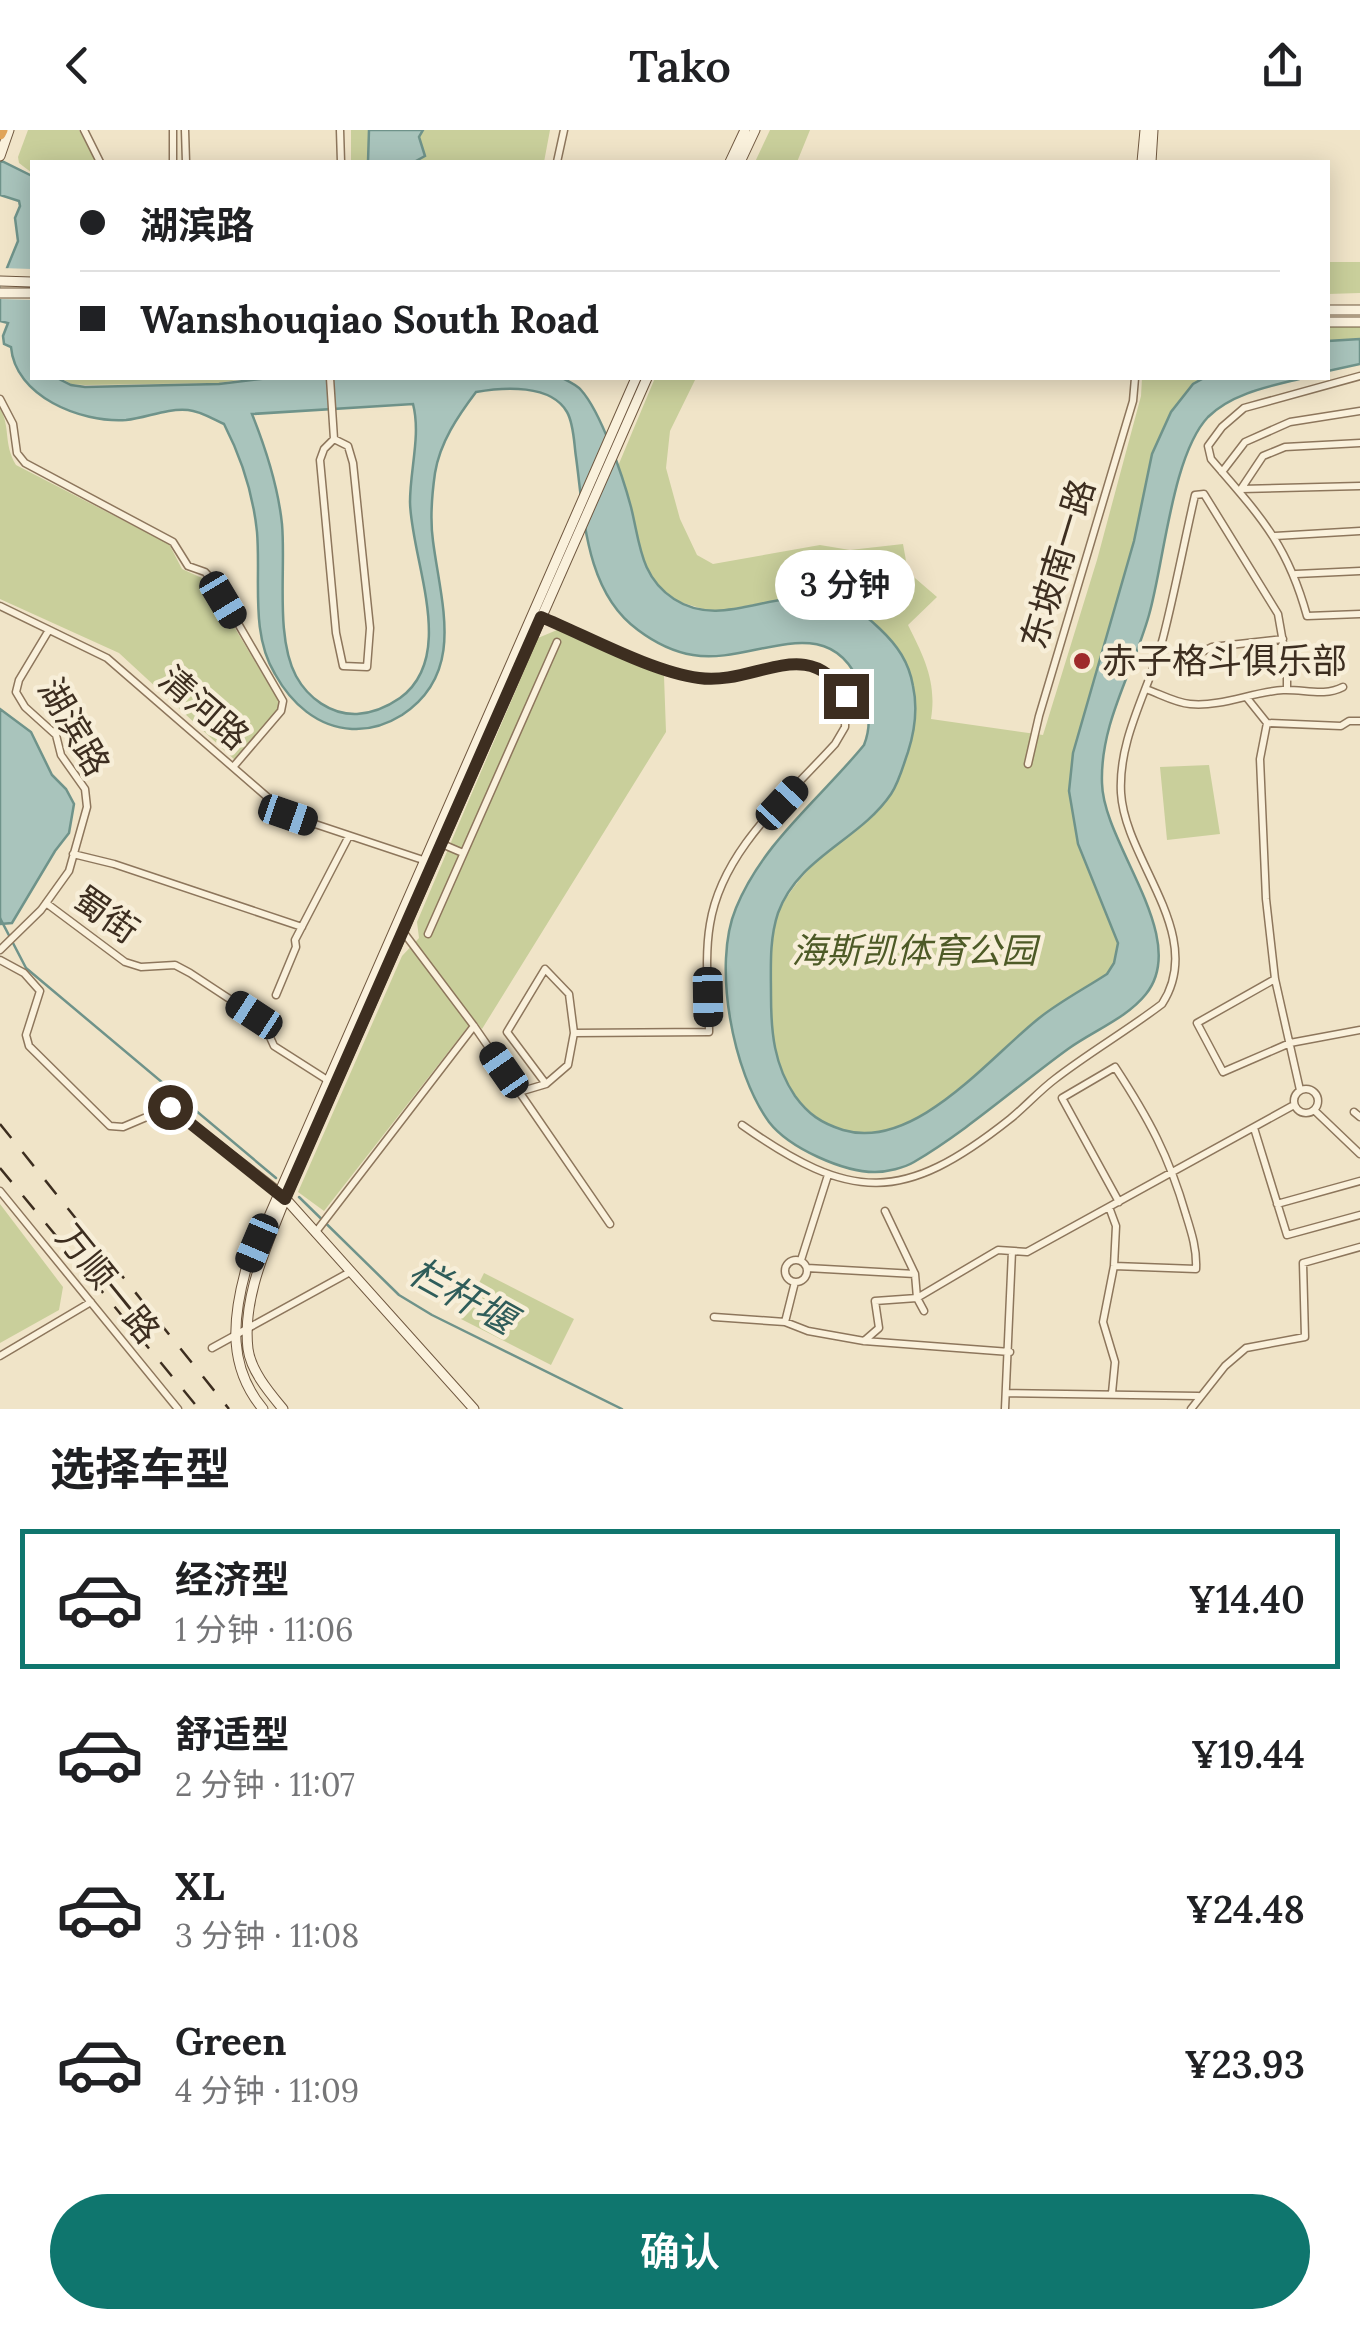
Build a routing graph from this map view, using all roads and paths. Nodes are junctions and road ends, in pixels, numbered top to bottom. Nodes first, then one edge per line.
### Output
1 (84, 130) edge
2 (172, 130) edge
3 (185, 130) edge
4 (340, 130) edge
5 (564, 130) edge
6 (745, 130) edge
7 (755, 130) edge
8 (1145, 130) edge
9 (1153, 130) edge
10 (4, 132) edge
11 (0, 156) edge
12 (99, 160) edge
13 (174, 160) edge
14 (186, 160) edge
15 (341, 160) edge
16 (557, 160) edge
17 (731, 160) edge
18 (741, 160) edge
19 (1142, 160) edge
20 (1151, 160) edge
21 (0, 281) edge
22 (30, 282) edge
23 (0, 293) edge
24 (30, 293) edge
25 (1330, 310) edge
26 (1360, 310) edge
27 (1330, 322) edge
28 (1360, 322) edge
29 (1360, 376) edge
30 (330, 380) edge
31 (635, 380) edge
32 (645, 380) edge
33 (1135, 380) edge
34 (0, 399) edge
35 (1360, 410) edge
36 (617, 433) junction
37 (334, 439) junction
38 (1360, 444) edge
39 (1222, 472) junction
40 (1360, 486) edge
41 (1360, 531) edge
42 (1276, 536) junction
43 (1360, 571) edge
44 (1296, 574) junction
45 (0, 606) edge
46 (1360, 614) edge
47 (537, 615) junction
48 (49, 630) junction
49 (1283, 639) junction
50 (557, 642) dead end
51 (1202, 652) dead end
52 (1344, 686) dead end
53 (1146, 689) junction
54 (1287, 690) junction
55 (1247, 698) junction
56 (1360, 721) edge
57 (1267, 723) junction
58 (1028, 764) dead end
59 (234, 766) junction
60 (349, 836) junction
61 (440, 844) junction
62 (74, 854) junction
63 (463, 854) junction
64 (428, 862) junction
65 (46, 903) junction
66 (302, 927) junction
67 (399, 928) junction
68 (428, 934) dead end
69 (0, 950) edge
70 (0, 960) edge
71 (1276, 979) junction
72 (276, 995) dead end
73 (474, 1026) junction
74 (1360, 1030) edge
75 (574, 1033) junction
76 (1290, 1043) junction
77 (331, 1083) junction
78 (546, 1084) junction
79 (1300, 1090) junction
80 (519, 1092) junction
81 (1294, 1105) junction
82 (1314, 1110) junction
83 (742, 1125) dead end
84 (1254, 1128) junction
85 (1360, 1154) edge
86 (1174, 1172) junction
87 (828, 1175) junction
88 (1360, 1181) edge
89 (0, 1191) edge
90 (282, 1195) junction
91 (1119, 1202) junction
92 (1277, 1204) junction
93 (1109, 1207) junction
94 (885, 1211) dead end
95 (1360, 1214) edge
96 (610, 1224) dead end
97 (314, 1233) junction
98 (1360, 1246) edge
99 (1012, 1251) junction
100 (800, 1260) junction
101 (1114, 1266) junction
102 (807, 1268) junction
103 (350, 1272) junction
104 (916, 1274) junction
105 (795, 1282) junction
106 (916, 1298) junction
107 (91, 1302) junction
108 (924, 1311) dead end
109 (714, 1317) dead end
110 (786, 1322) junction
111 (249, 1328) junction
112 (237, 1335) junction
113 (864, 1341) junction
114 (212, 1348) dead end
115 (1010, 1352) junction
116 (0, 1356) edge
117 (1112, 1392) junction
118 (1006, 1393) junction
119 (1199, 1396) junction
120 (178, 1409) edge
121 (263, 1409) edge
122 (282, 1409) edge
123 (474, 1409) edge
124 (1005, 1409) edge
125 (1191, 1409) edge

1 - 12 street
2 - 13 street
3 - 14 street
4 - 15 street
5 - 16 street
6 - 17 street
7 - 18 street
8 - 19 street
9 - 20 street
10 - 11 street
21 - 22 street
23 - 24 street
25 - 26 street
27 - 28 street
29 - 39 street
30 - 37 street
31 - 36 street
32 - 36 street
33 - 58 street, 东坡南一路
34 - 59 street
35 - 39 street
36 - 47 street
36 - 47 street
37 - 37 street
38 - 40 street
39 - 42 street
41 - 42 street
42 - 44 street
43 - 44 street
44 - 46 street
45 - 48 street, 清河路
47 - 61 street
47 - 64 street
47 - 75 street
48 - 59 street, 清河路
48 - 62 street, 湖滨路
49 - 51 street
49 - 53 street
49 - 54 street
50 - 63 street
52 - 54 street
53 - 55 street
53 - 87 street
54 - 55 street
55 - 57 street
56 - 57 street
57 - 71 street
59 - 60 street, 清河路
60 - 64 street, 清河路
60 - 66 street
61 - 63 street
61 - 64 street
62 - 65 street, 湖滨路
62 - 66 street
63 - 68 street
64 - 67 street
65 - 69 street, 湖滨路
65 - 77 street, 蜀街
66 - 72 street
67 - 73 street
67 - 77 street
70 - 90 street
71 - 76 street
71 - 76 street
73 - 80 street
73 - 97 street
74 - 76 street
75 - 78 street
75 - 78 street
76 - 79 street
77 - 90 street
78 - 80 street
79 - 81 street
79 - 82 street
80 - 96 street
81 - 82 street
81 - 84 street
82 - 85 street
83 - 87 street
84 - 86 street
84 - 92 street
86 - 91 street
86 - 91 street
86 - 101 street
87 - 100 street
88 - 92 street
89 - 107 street, 万顺一路
90 - 97 street
90 - 111 street
90 - 112 street
91 - 93 street
92 - 95 street
93 - 99 street
93 - 101 street
94 - 104 street
97 - 103 street
98 - 119 street
99 - 106 street
99 - 115 street
100 - 102 street
100 - 105 street
101 - 117 street
102 - 104 street
102 - 105 street
103 - 111 street
103 - 123 street
104 - 106 street
105 - 110 street
106 - 108 street
106 - 113 street
107 - 116 street
107 - 120 street, 万顺一路
109 - 110 street
110 - 113 street
111 - 112 street
111 - 122 street
112 - 114 street
112 - 121 street
113 - 115 street
115 - 118 street
117 - 118 street
117 - 119 street
118 - 124 street
119 - 125 street

